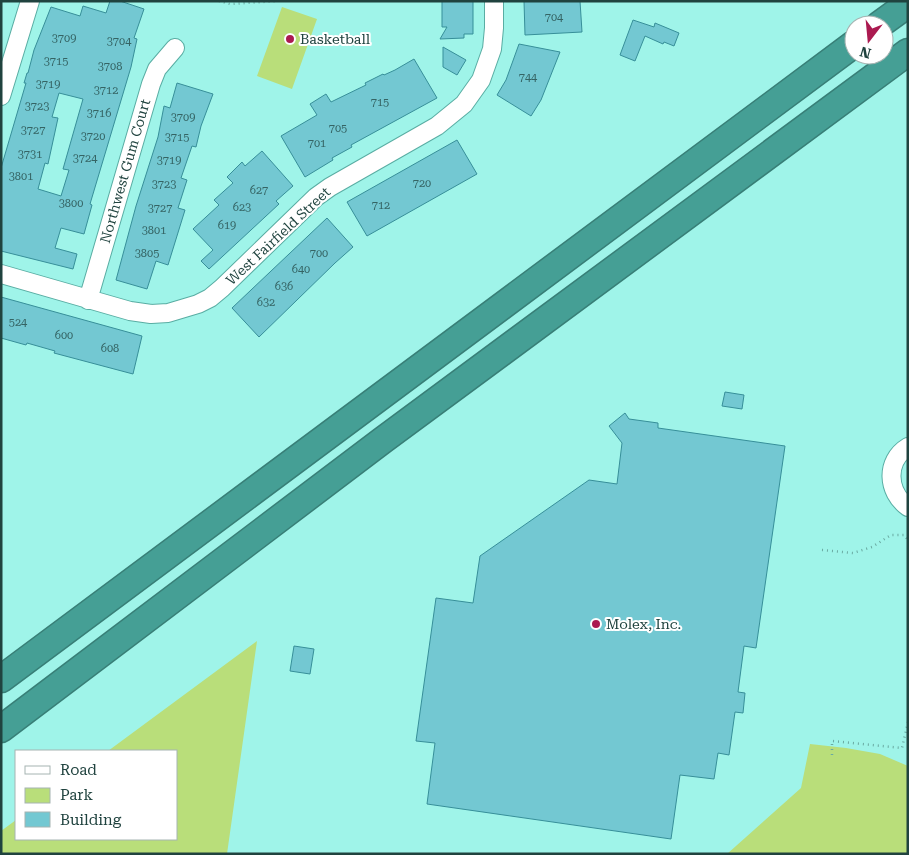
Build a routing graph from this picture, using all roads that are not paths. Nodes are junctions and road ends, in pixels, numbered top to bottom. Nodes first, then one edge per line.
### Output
1 (30, 1) edge
2 (494, 1) edge
3 (908, 4) edge
4 (893, 15) edge
5 (174, 48) dead end
6 (844, 51) edge
7 (908, 52) edge
8 (1, 96) edge
9 (1, 274) edge
10 (88, 300) junction
11 (908, 447) edge
12 (908, 507) edge
13 (1, 678) edge
14 (1, 729) edge

1 - 8 street
2 - 10 street, West Fairfield Street
3 - 4 highway
5 - 10 street, Northwest Gum Court
6 - 13 highway
7 - 14 highway
9 - 10 street, West Fairfield Street
11 - 12 street

